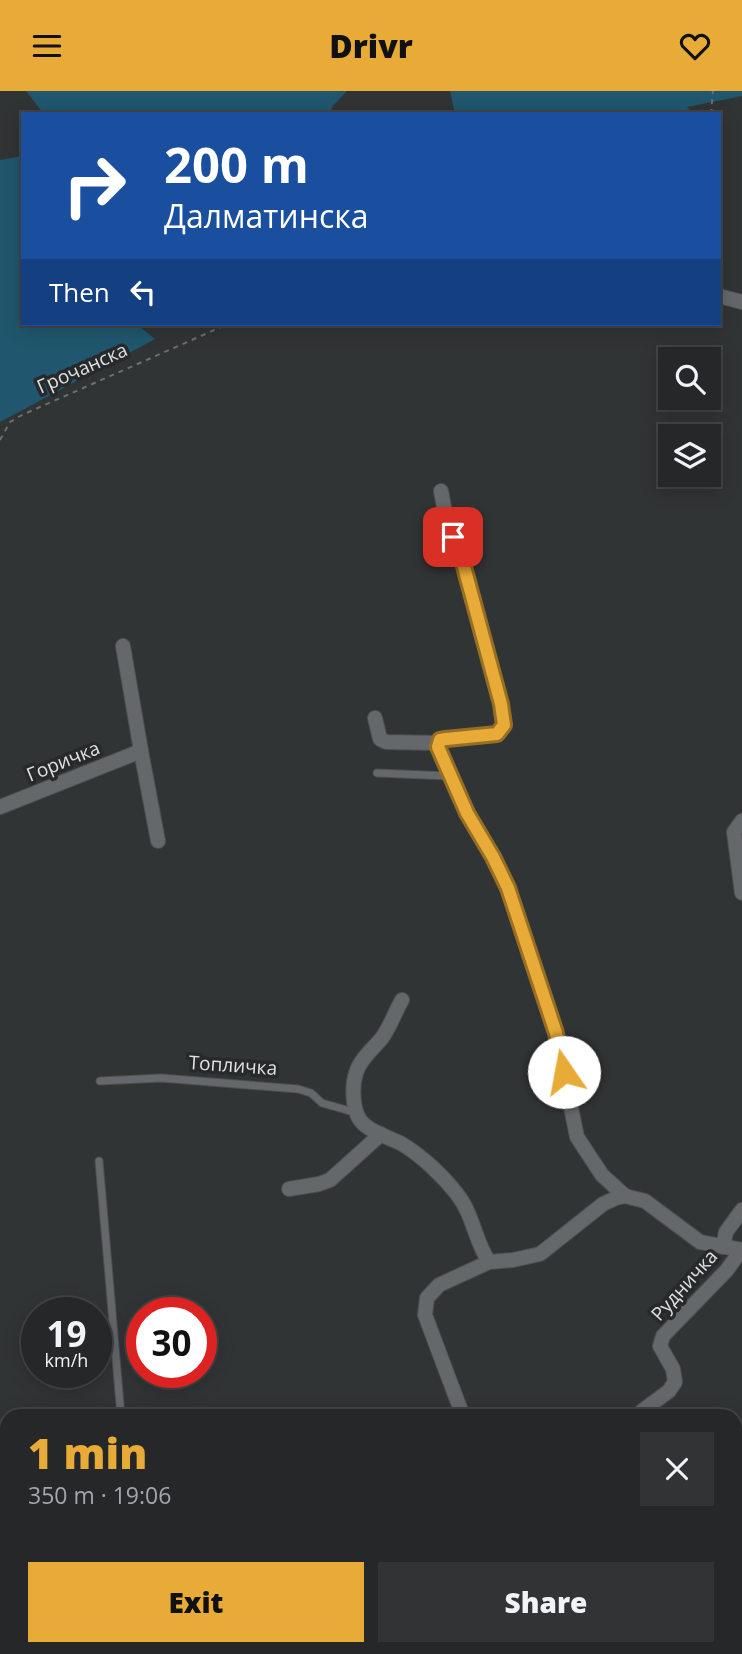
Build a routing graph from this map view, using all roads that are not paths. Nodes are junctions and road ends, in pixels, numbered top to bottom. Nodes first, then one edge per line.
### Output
1 (721, 297) edge
2 (742, 302) edge
3 (441, 491) dead end
4 (123, 646) dead end
5 (375, 718) dead end
6 (438, 743) junction
7 (141, 751) junction
8 (377, 773) dead end
9 (449, 776) junction
10 (0, 807) edge
11 (742, 821) edge
12 (159, 841) dead end
13 (742, 893) edge
14 (402, 1000) dead end
15 (100, 1081) dead end
16 (357, 1114) junction
17 (381, 1133) junction
18 (99, 1161) dead end
19 (289, 1189) dead end
20 (625, 1196) junction
21 (742, 1210) edge
22 (723, 1247) junction
23 (741, 1250) edge
24 (489, 1262) junction
25 (120, 1409) edge
26 (460, 1409) edge
27 (645, 1409) edge

1 - 2 street
3 - 6 street
4 - 7 street
5 - 6 street
6 - 9 street
7 - 10 street, Горичка
7 - 12 street
8 - 9 lane
9 - 20 street
11 - 13 street
14 - 16 street
15 - 16 lane, Топличка
16 - 17 street, Топличка
17 - 19 street
17 - 24 street, Топличка
18 - 25 lane
20 - 22 street, Рудничка
20 - 24 street
21 - 22 street
22 - 23 street, Рудничка
23 - 27 street, Рудничка
24 - 26 street

